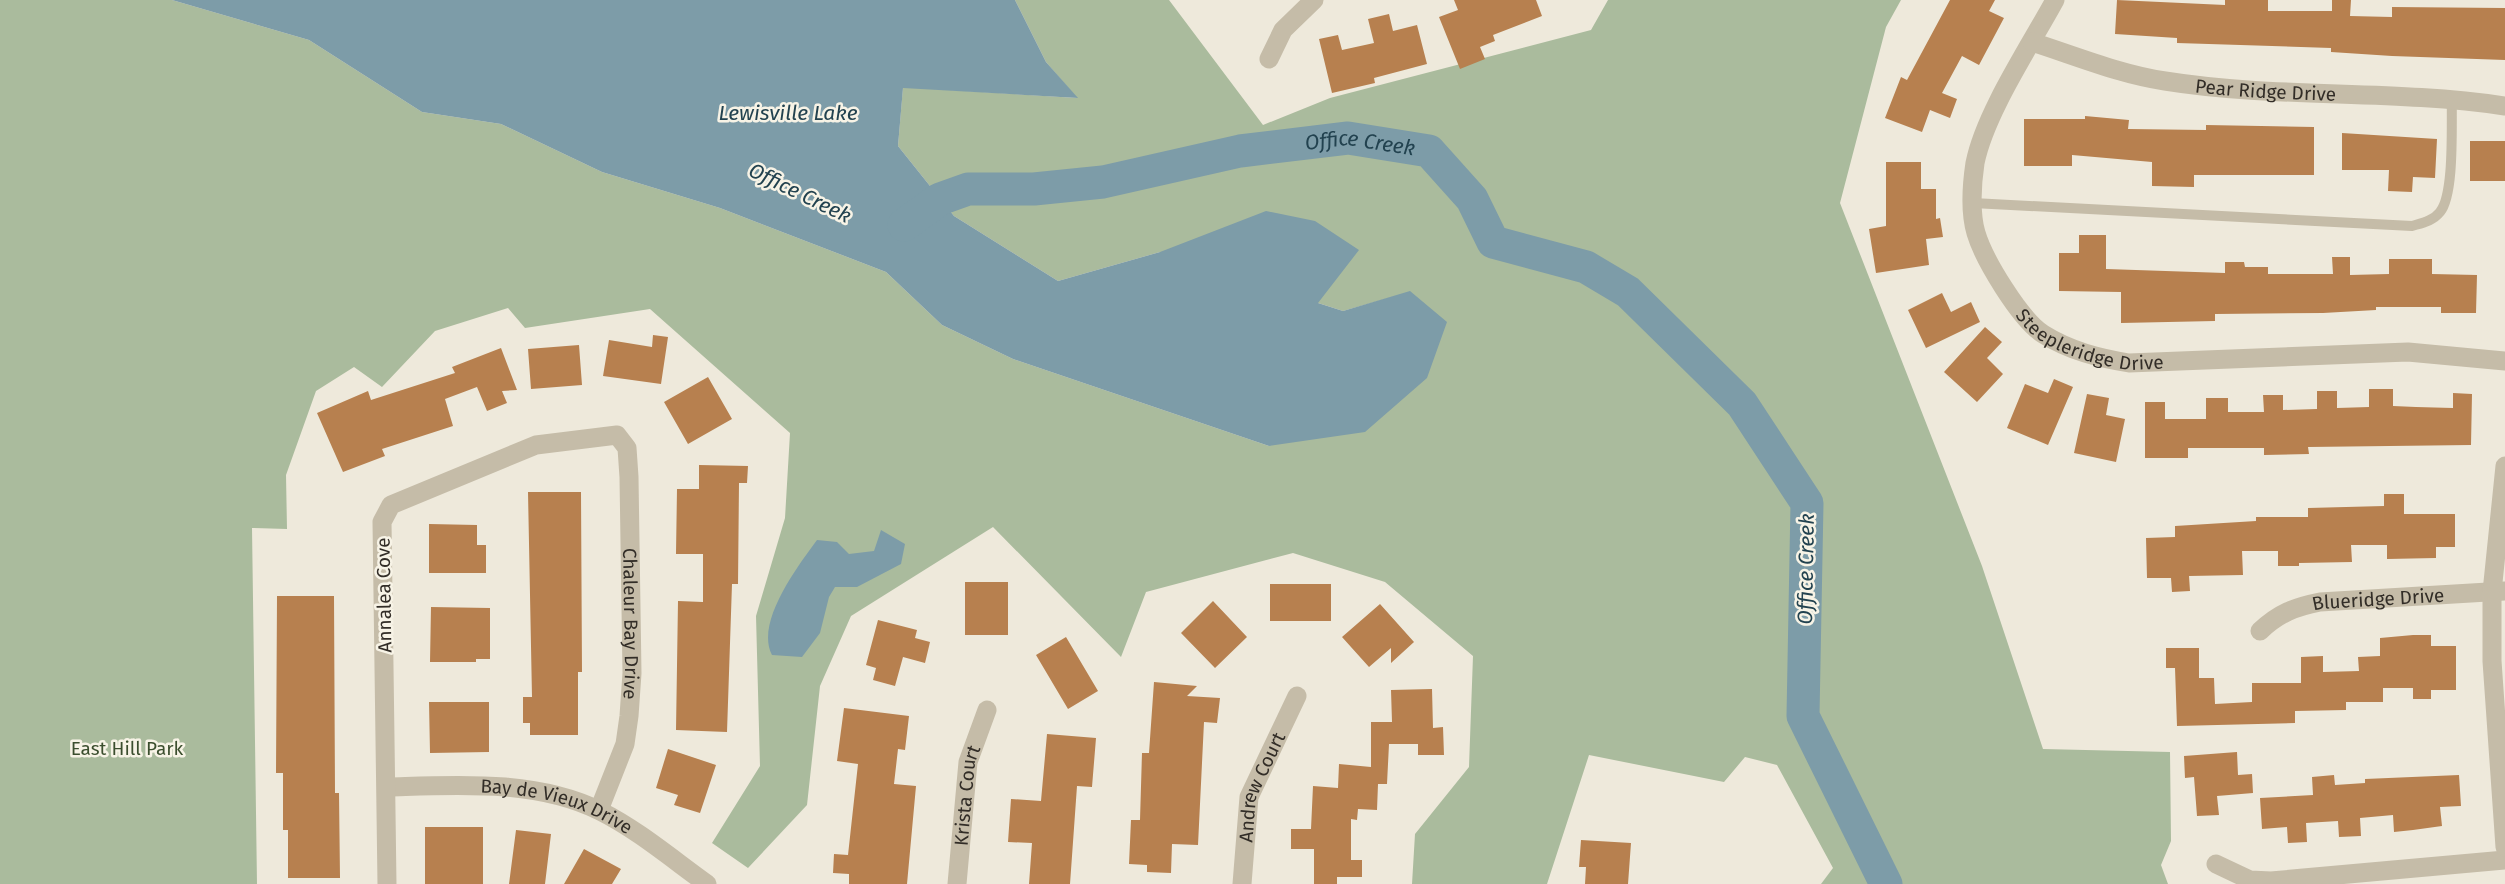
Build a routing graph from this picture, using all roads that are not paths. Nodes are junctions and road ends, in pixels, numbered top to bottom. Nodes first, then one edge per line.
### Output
1 (1314, 0) edge
2 (2055, 0) edge
3 (2032, 42) junction
4 (1269, 59) dead end
5 (2452, 98) junction
6 (2505, 106) edge
7 (1973, 203) junction
8 (2505, 361) edge
9 (617, 435) joint
10 (2505, 466) edge
11 (2499, 592) edge
12 (2260, 631) dead end
13 (1297, 696) dead end
14 (987, 710) dead end
15 (387, 787) junction
16 (599, 810) junction
17 (2505, 847) edge
18 (2505, 860) edge
19 (2216, 863) dead end
20 (705, 883) edge
21 (387, 884) edge
22 (957, 884) edge
23 (1242, 884) edge

1 - 4 street
2 - 3 street, Steepleridge Drive
3 - 5 street, Pear Ridge Drive
3 - 7 street, Steepleridge Drive
5 - 6 street, Pear Ridge Drive
5 - 7 lane
7 - 8 street, Steepleridge Drive
9 - 15 street, Annalea Cove
9 - 16 street, Chaleur Bay Drive
10 - 11 street
11 - 12 street, Blueridge Drive
11 - 17 street
13 - 23 street, Andrew Court
14 - 22 street, Krista Court
15 - 16 street, Bay de Vieux Drive
15 - 21 street, Annalea Cove
16 - 20 street, Bay de Vieux Drive
18 - 19 street

